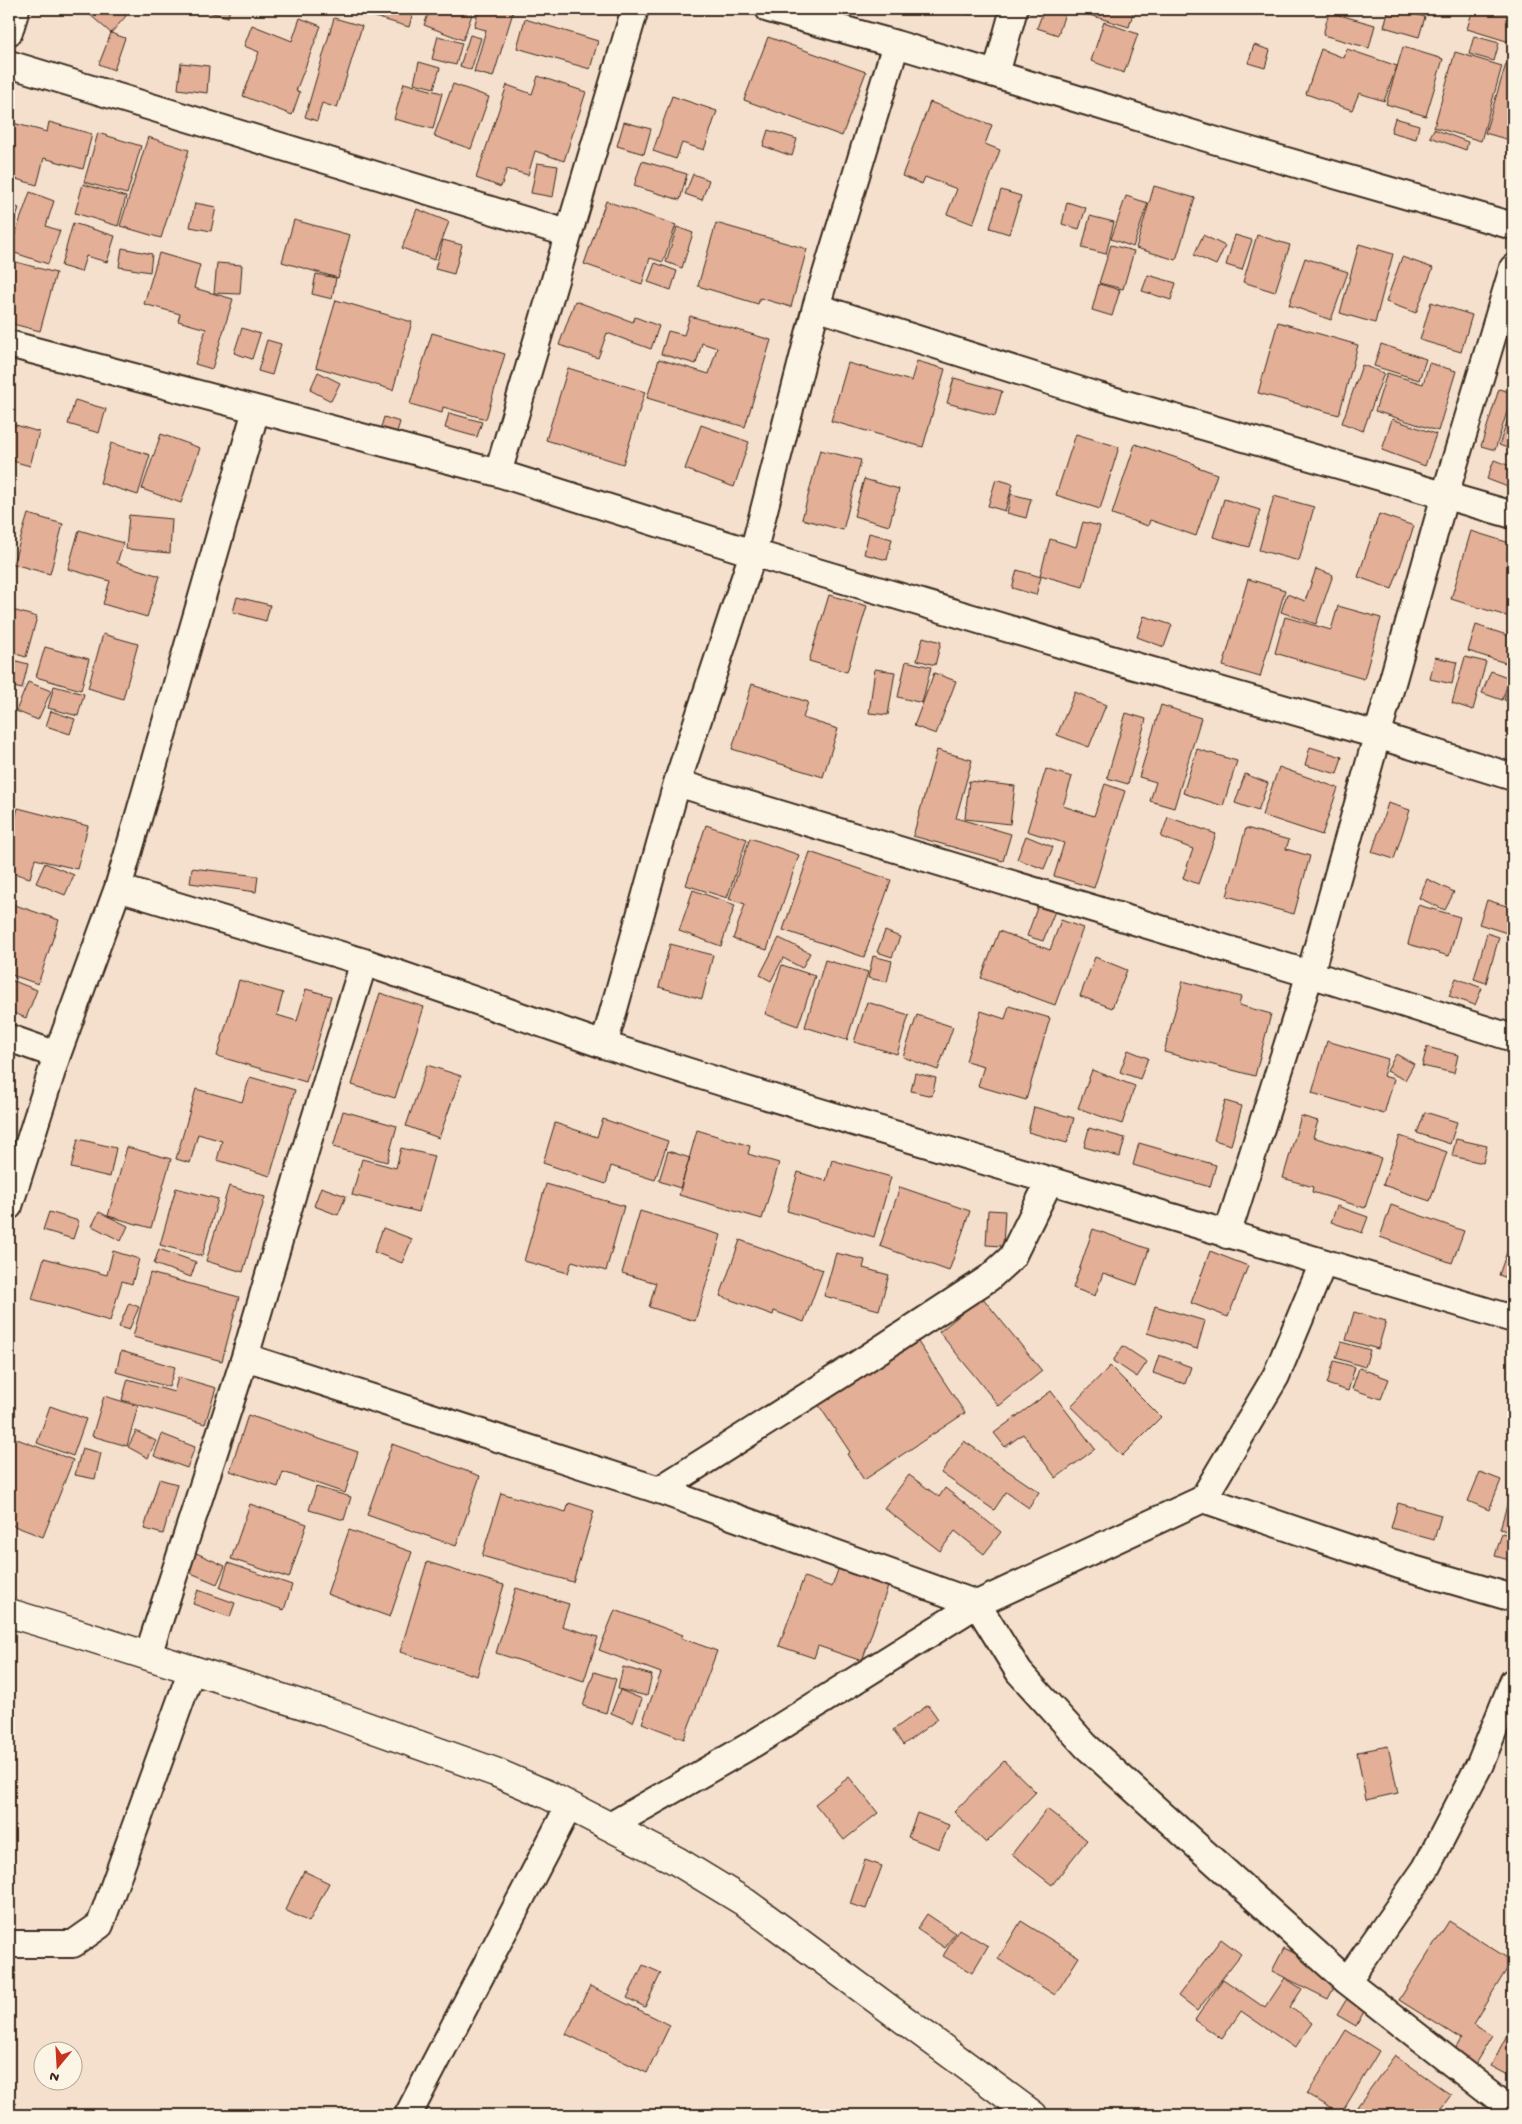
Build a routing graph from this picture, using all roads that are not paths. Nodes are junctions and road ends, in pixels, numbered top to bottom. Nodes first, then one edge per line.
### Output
1 (16, 9) edge
2 (635, 9) edge
3 (770, 9) edge
4 (1014, 9) edge
5 (9, 32) edge
6 (896, 44) junction
7 (9, 64) edge
8 (996, 74) junction
9 (1513, 226) edge
10 (567, 233) junction
11 (1513, 268) edge
12 (816, 307) junction
13 (9, 344) edge
14 (256, 410) junction
15 (498, 473) junction
16 (1445, 495) junction
17 (1513, 515) edge
18 (753, 553) junction
19 (1377, 735) junction
20 (1513, 777) edge
21 (677, 783) junction
22 (118, 888) junction
23 (364, 962) junction
24 (1310, 974) junction
25 (9, 1038) edge
26 (1513, 1038) edge
27 (604, 1045) junction
28 (57, 1054) junction
29 (1049, 1182) junction
30 (9, 1206) edge
31 (1227, 1235) junction
32 (1323, 1263) junction
33 (1513, 1319) edge
34 (245, 1357) junction
35 (659, 1490) junction
36 (1203, 1500) junction
37 (1513, 1598) edge
38 (977, 1604) junction
39 (9, 1613) edge
40 (148, 1655) junction
41 (192, 1669) junction
42 (1513, 1682) edge
43 (569, 1806) junction
44 (610, 1826) junction
45 (9, 1944) edge
46 (1347, 1981) junction
47 (1513, 2111) edge
48 (408, 2115) edge
49 (1032, 2115) edge

1 - 5 street
2 - 10 street
3 - 6 street
4 - 8 street
6 - 8 street
6 - 12 street
7 - 10 street
8 - 9 street
10 - 15 street
11 - 16 street
12 - 16 street
12 - 18 street
13 - 14 street
14 - 15 street
14 - 22 street
15 - 18 street
16 - 17 street
16 - 19 street
18 - 19 street
18 - 21 street
19 - 20 street
19 - 24 street
21 - 24 street
21 - 27 street
22 - 23 street
22 - 28 street
23 - 27 street
23 - 34 street
24 - 26 street
24 - 31 street
25 - 28 street
27 - 29 street
28 - 30 street
29 - 31 street
29 - 35 street
31 - 32 street
32 - 33 street
32 - 36 street
34 - 35 street
34 - 40 street
35 - 38 street
36 - 37 street
36 - 38 street
38 - 44 street
38 - 46 street
39 - 40 street
40 - 41 street
41 - 43 street
41 - 45 street
42 - 46 street
43 - 44 street
43 - 48 street
44 - 49 street
46 - 47 street

